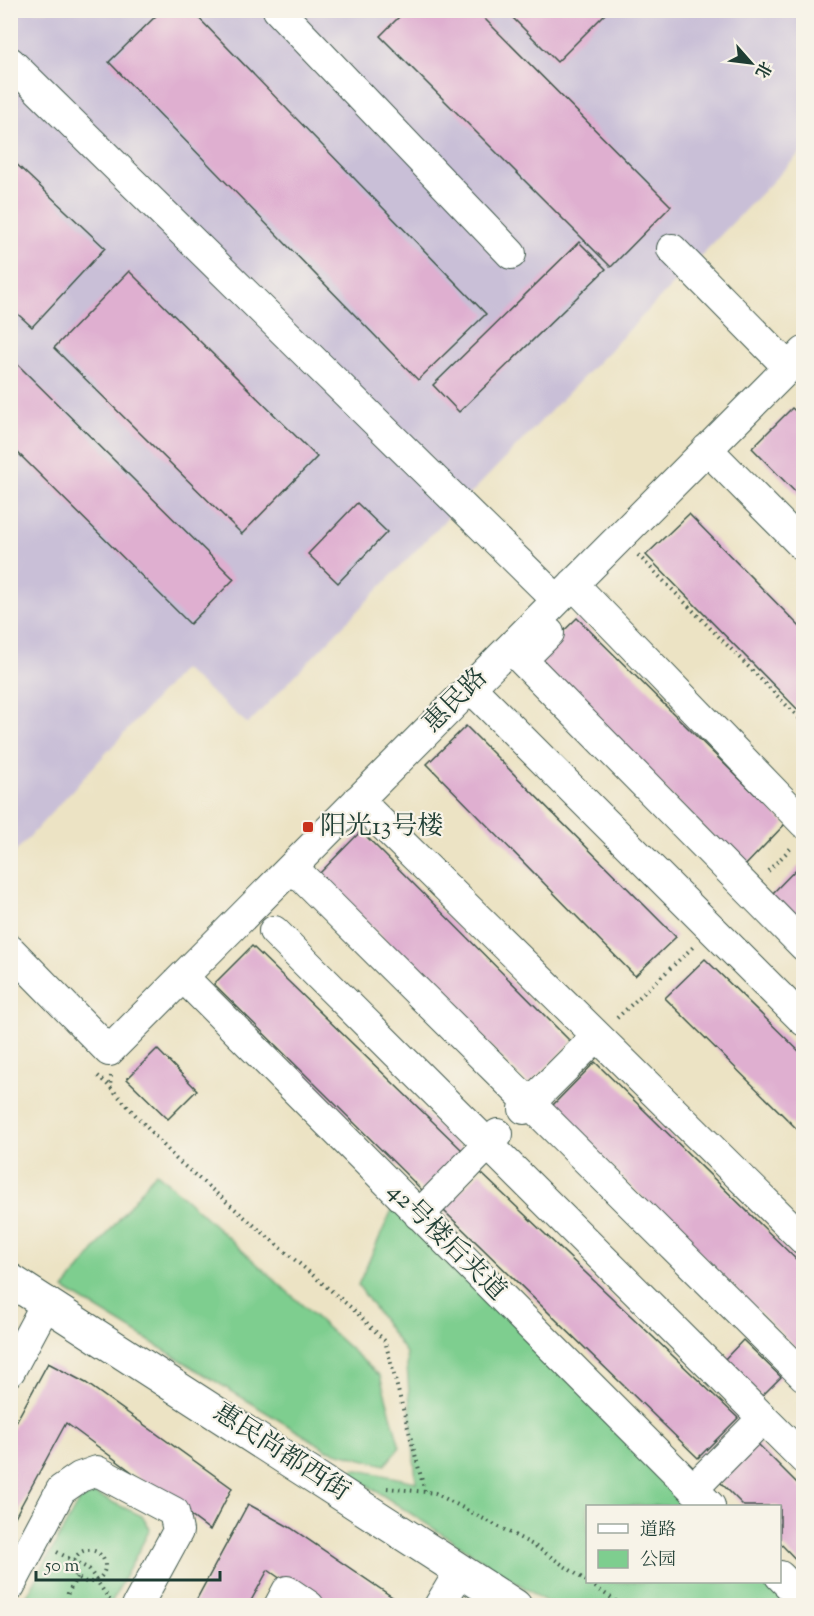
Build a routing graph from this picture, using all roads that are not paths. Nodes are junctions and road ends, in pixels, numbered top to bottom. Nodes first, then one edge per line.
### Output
1 (278, 10) edge
2 (10, 62) edge
3 (672, 249) dead end
4 (511, 254) dead end
5 (796, 360) edge
6 (707, 448) junction
7 (804, 548) edge
8 (572, 594) junction
9 (470, 687) junction
10 (358, 800) junction
11 (800, 833) edge
12 (292, 867) junction
13 (274, 931) dead end
14 (804, 945) edge
15 (10, 951) edge
16 (183, 977) junction
17 (804, 1021) edge
18 (597, 1036) junction
19 (527, 1106) junction
20 (493, 1139) junction
21 (419, 1215) junction
22 (804, 1240) edge
23 (10, 1280) edge
24 (46, 1302) junction
25 (10, 1371) edge
26 (802, 1379) edge
27 (763, 1418) junction
28 (804, 1459) edge
29 (702, 1498) edge
30 (460, 1571) junction
31 (781, 1577) edge
32 (10, 1586) edge
33 (804, 1600) edge
34 (137, 1605) edge
35 (279, 1605) edge
36 (309, 1605) edge
37 (439, 1605) edge
38 (515, 1605) edge

1 - 4 street
2 - 8 street
3 - 5 street
5 - 6 street, 惠民路
6 - 7 street
6 - 8 street, 惠民路
8 - 9 street, 惠民路
8 - 11 street
8 - 14 street
9 - 10 street, 惠民路
9 - 17 street
10 - 12 street, 惠民路
10 - 18 street
12 - 16 street, 惠民路
12 - 19 street
13 - 20 street
15 - 16 street, 惠民路
16 - 21 street, 42号楼后夹道
18 - 19 street
18 - 22 street
19 - 26 street
20 - 21 street
20 - 27 street
21 - 29 street, 42号楼后夹道
23 - 24 highway, 惠民尚都西街
24 - 25 street
24 - 30 highway, 惠民尚都西街
27 - 28 street
27 - 29 street
30 - 37 street
30 - 38 highway, 惠民尚都西街
31 - 33 street
32 - 34 street
35 - 36 street

